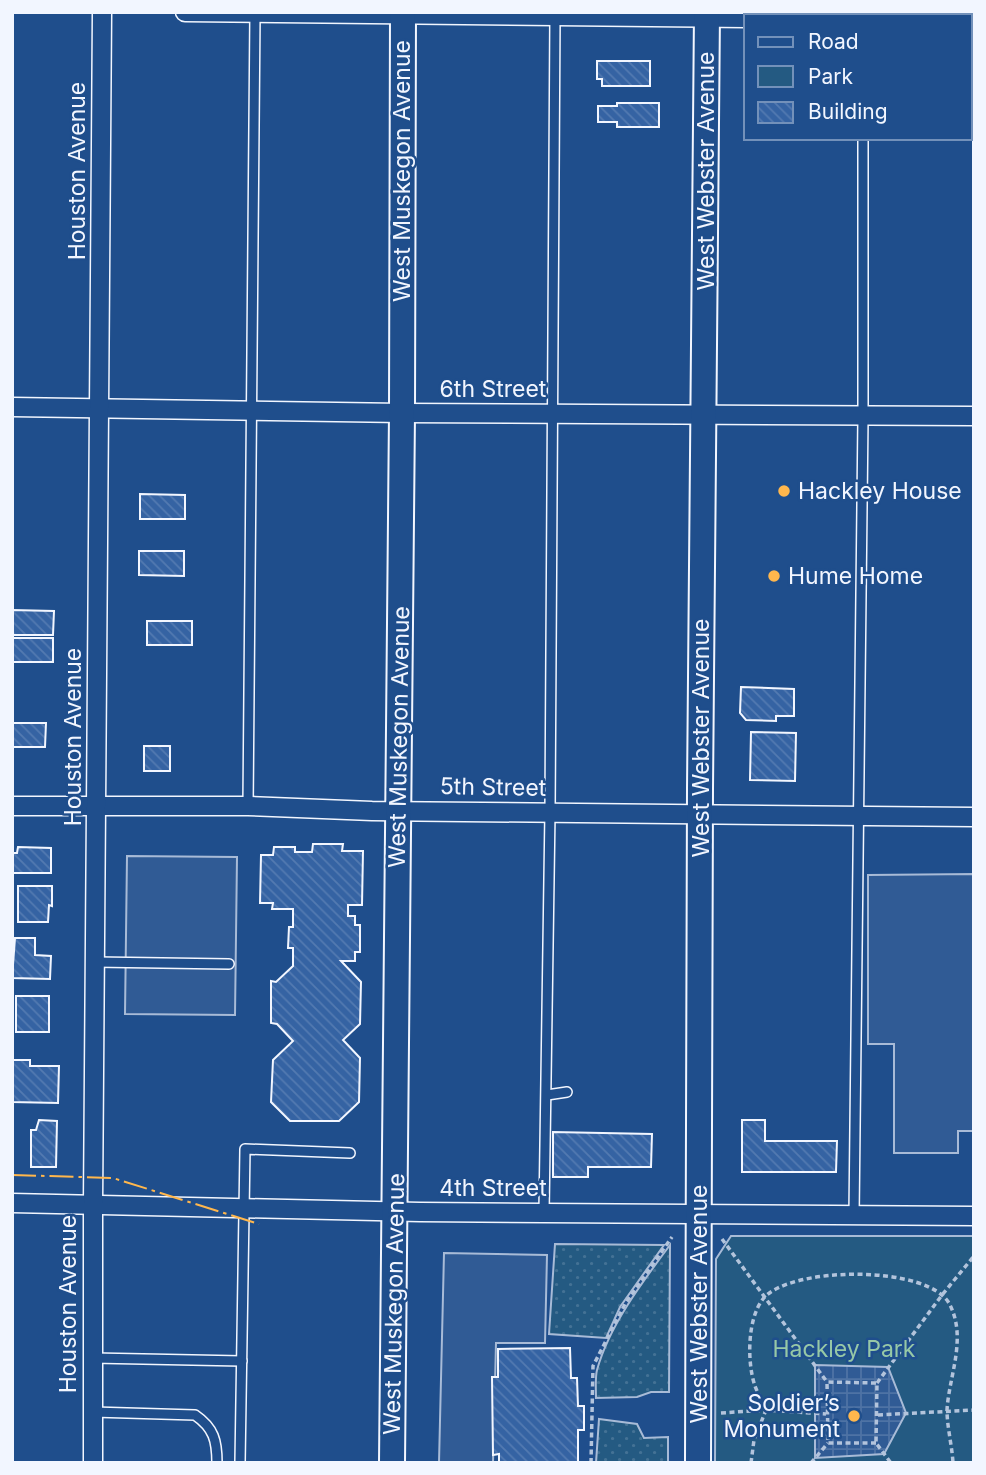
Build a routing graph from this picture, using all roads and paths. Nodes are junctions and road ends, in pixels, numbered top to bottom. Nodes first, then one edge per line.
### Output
1 (102, 12) edge
2 (185, 12) edge
3 (255, 13) edge
4 (403, 13) edge
5 (555, 14) edge
6 (707, 15) edge
7 (744, 18) edge
8 (863, 140) edge
9 (12, 407) edge
10 (99, 408) junction
11 (253, 411) junction
12 (402, 413) junction
13 (551, 414) junction
14 (704, 416) junction
15 (974, 416) edge
16 (863, 417) junction
17 (12, 806) edge
18 (248, 806) junction
19 (97, 807) junction
20 (398, 811) junction
21 (550, 812) junction
22 (700, 814) junction
23 (859, 817) junction
24 (974, 817) edge
25 (95, 962) junction
26 (229, 964) dead end
27 (567, 1092) dead end
28 (547, 1095) junction
29 (350, 1153) dead end
30 (12, 1203) edge
31 (93, 1204) junction
32 (244, 1208) junction
33 (396, 1211) junction
34 (544, 1212) junction
35 (699, 1213) junction
36 (853, 1216) junction
37 (974, 1216) edge
38 (672, 1237) dead end
39 (722, 1239) dead end
40 (974, 1256) edge
41 (942, 1295) junction
42 (764, 1296) junction
43 (93, 1358) junction
44 (242, 1360) junction
45 (827, 1382) junction
46 (877, 1383) junction
47 (766, 1410) junction
48 (947, 1410) junction
49 (974, 1410) edge
50 (93, 1412) junction
51 (721, 1413) dead end
52 (827, 1414) junction
53 (878, 1415) junction
54 (828, 1443) junction
55 (876, 1443) junction
56 (93, 1463) edge
57 (216, 1463) edge
58 (240, 1463) edge
59 (392, 1463) edge
60 (591, 1463) edge
61 (698, 1463) edge
62 (751, 1463) edge
63 (811, 1463) edge
64 (891, 1463) edge
65 (953, 1463) edge

1 - 10 street, Houston Avenue
2 - 3 street
3 - 4 street
3 - 11 lane
4 - 5 street
4 - 12 main road, West Muskegon Avenue
5 - 6 street
5 - 13 lane
6 - 7 street
6 - 14 main road, West Webster Avenue
8 - 16 lane
9 - 10 street, 6th Street
10 - 11 street, 6th Street
10 - 19 street, Houston Avenue
11 - 12 street, 6th Street
11 - 18 lane
12 - 13 street, 6th Street
12 - 20 main road, West Muskegon Avenue
13 - 14 street, 6th Street
13 - 21 lane
14 - 16 street, 6th Street
14 - 22 main road, West Webster Avenue
15 - 16 street, 6th Street
16 - 23 lane
17 - 19 street, 5th Street
18 - 19 street, 5th Street
18 - 20 street, 5th Street
19 - 25 street, Houston Avenue
20 - 21 street, 5th Street
20 - 33 main road, West Muskegon Avenue
21 - 22 street, 5th Street
21 - 28 lane
22 - 23 street, 5th Street
22 - 35 main road, West Webster Avenue
23 - 24 street, 5th Street
23 - 36 lane
25 - 26 lane
25 - 31 street, Houston Avenue
27 - 28 lane
28 - 34 lane
29 - 32 lane
30 - 31 street, 4th Street
31 - 32 street, 4th Street
31 - 43 street, Houston Avenue
32 - 33 street, 4th Street
32 - 44 lane
33 - 34 street, 4th Street
33 - 59 main road, West Muskegon Avenue
34 - 35 street, 4th Street
35 - 36 street, 4th Street
35 - 61 main road, West Webster Avenue
36 - 37 street, 4th Street
38 - 60 path
39 - 42 path
40 - 41 path
41 - 42 path
41 - 46 path
41 - 48 path
42 - 45 path
42 - 47 path
43 - 44 lane
43 - 50 street, Houston Avenue
44 - 58 lane
45 - 46 path
45 - 52 path
46 - 53 path
47 - 51 path
47 - 52 path
47 - 62 path
48 - 49 path
48 - 53 path
48 - 65 path
50 - 56 street, Houston Avenue
50 - 57 lane
52 - 54 path
53 - 55 path
54 - 55 path
54 - 63 path
55 - 64 path

